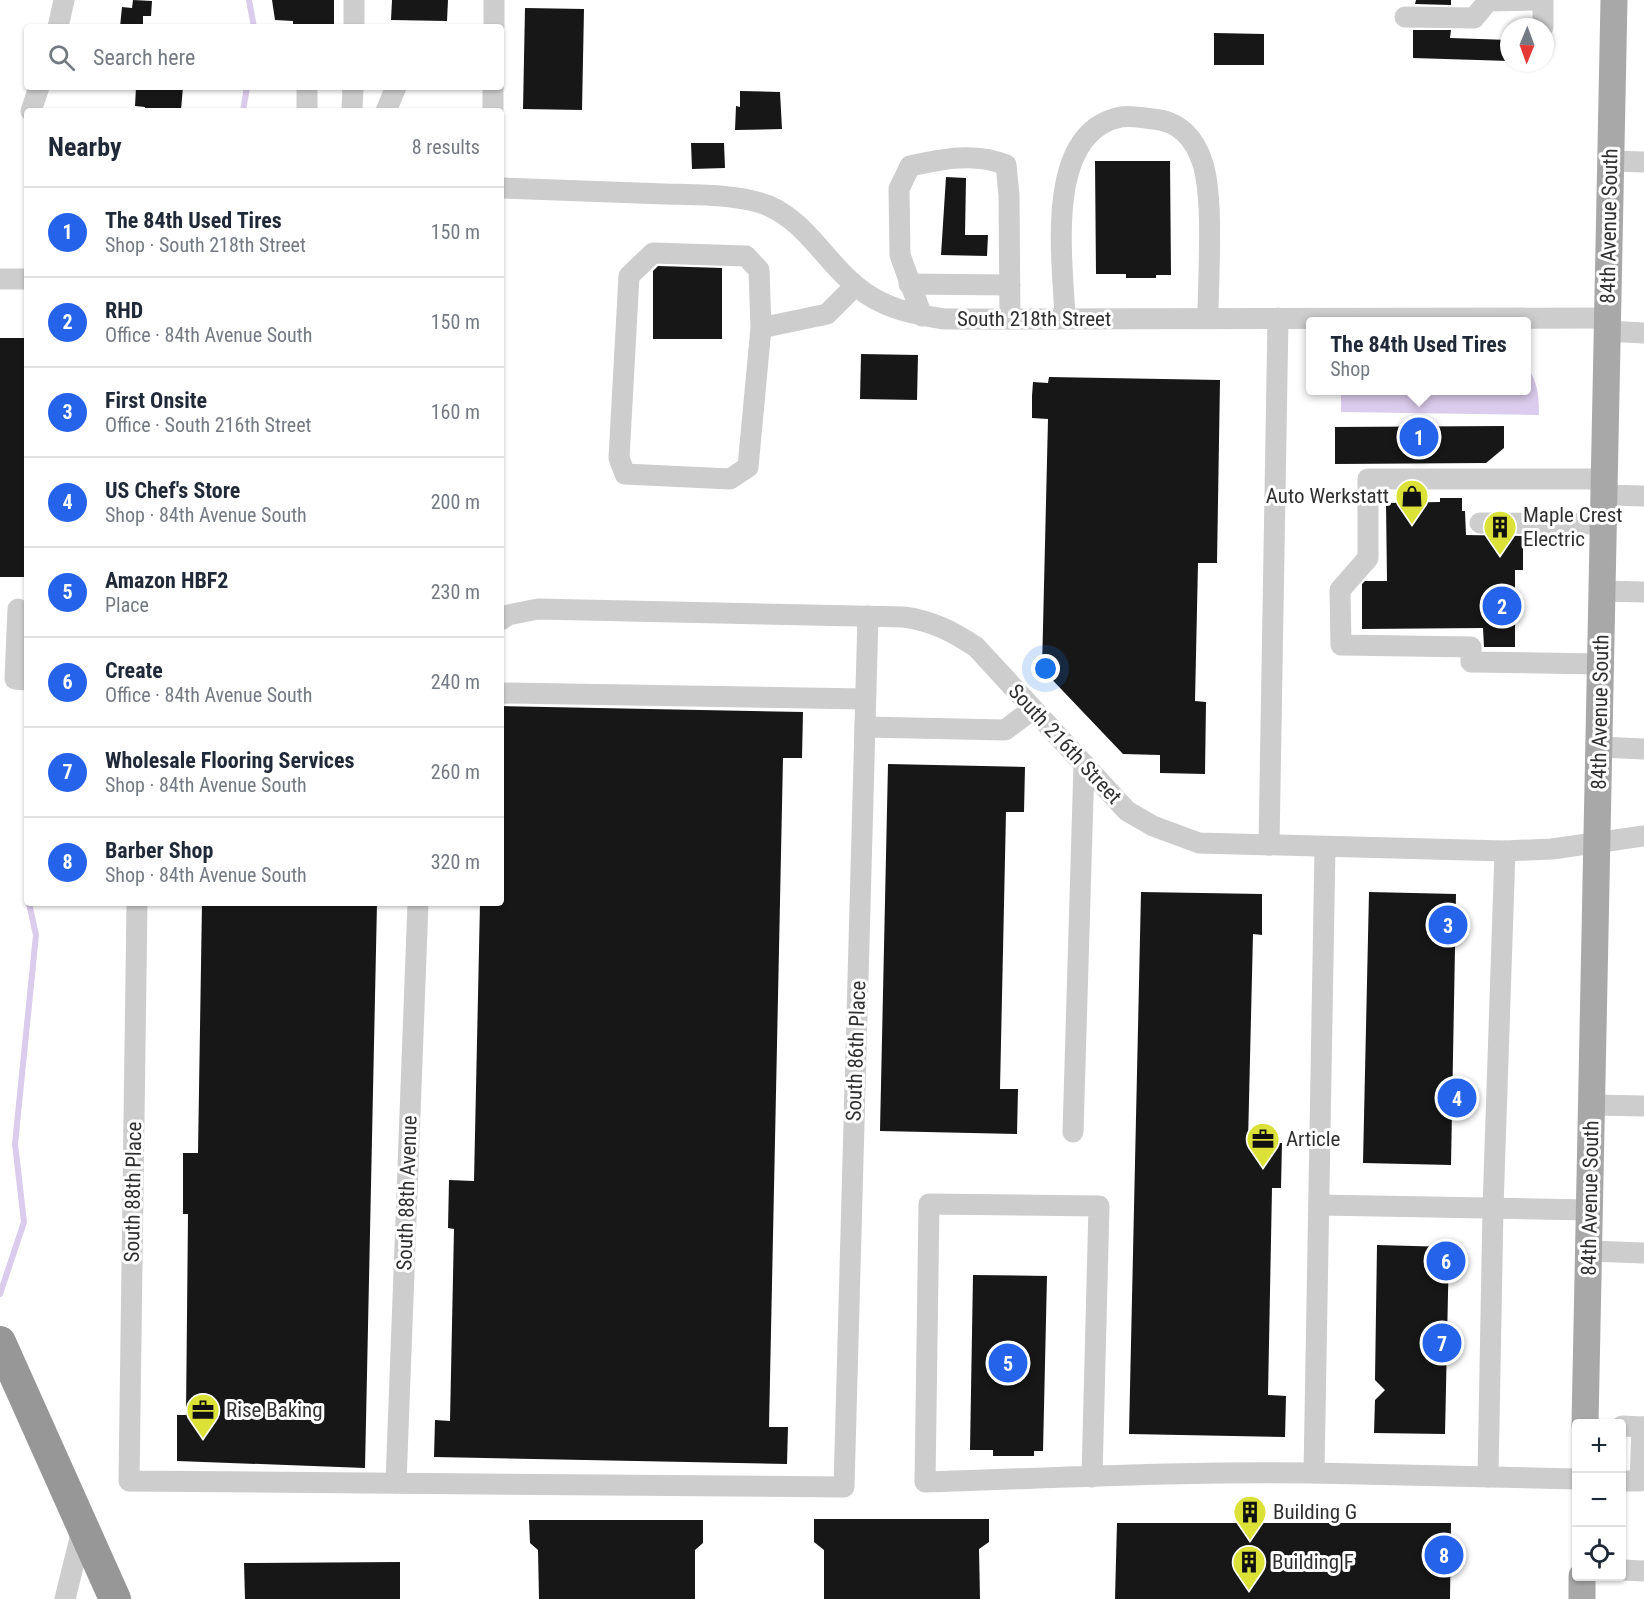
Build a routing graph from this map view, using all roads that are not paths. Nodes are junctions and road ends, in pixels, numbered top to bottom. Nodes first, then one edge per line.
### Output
1 (64, 0) edge
2 (354, 0) edge
3 (494, 0) edge
4 (1533, 0) edge
5 (1543, 0) edge
6 (1614, 0) edge
7 (1405, 16) dead end
8 (1543, 18) edge
9 (59, 24) edge
10 (354, 24) edge
11 (494, 24) edge
12 (38, 90) edge
13 (307, 90) edge
14 (353, 90) edge
15 (395, 90) edge
16 (493, 90) edge
17 (32, 108) edge
18 (307, 108) edge
19 (352, 108) edge
20 (387, 108) edge
21 (493, 108) edge
22 (1611, 161) junction
23 (1644, 162) edge
24 (504, 188) edge
25 (0, 279) edge
26 (24, 279) edge
27 (909, 284) junction
28 (1010, 285) junction
29 (855, 286) junction
30 (922, 316) junction
31 (1065, 318) junction
32 (1208, 318) junction
33 (1278, 318) junction
34 (1010, 319) junction
35 (1306, 319) edge
36 (1531, 323) edge
37 (1607, 324) junction
38 (761, 328) junction
39 (1644, 333) edge
40 (1604, 487) junction
41 (1644, 496) edge
42 (1480, 523) dead end
43 (1603, 524) junction
44 (1602, 591) junction
45 (1644, 592) edge
46 (18, 609) dead end
47 (868, 616) junction
48 (504, 618) edge
49 (1600, 664) junction
50 (24, 680) edge
51 (504, 693) edge
52 (866, 699) junction
53 (1033, 709) junction
54 (865, 727) junction
55 (1599, 747) junction
56 (1644, 749) edge
57 (1084, 764) junction
58 (1644, 837) edge
59 (1597, 841) junction
60 (1269, 845) junction
61 (1325, 847) junction
62 (1504, 850) junction
63 (137, 906) edge
64 (418, 906) edge
65 (1593, 1105) junction
66 (1644, 1106) edge
67 (1074, 1132) dead end
68 (1319, 1205) junction
69 (1493, 1209) junction
70 (1589, 1210) junction
71 (1589, 1251) junction
72 (1644, 1253) edge
73 (0, 1342) edge
74 (1585, 1419) edge
75 (1636, 1427) edge
76 (1314, 1473) junction
77 (1092, 1477) junction
78 (1488, 1477) junction
79 (1572, 1479) edge
80 (1626, 1481) edge
81 (396, 1483) junction
82 (83, 1526) junction
83 (1626, 1570) edge
84 (1644, 1571) edge
85 (1582, 1581) edge
86 (65, 1599) edge
87 (116, 1599) edge
88 (1581, 1599) edge

1 - 9 street
2 - 10 street
3 - 11 street
4 - 7 street
5 - 8 street
6 - 22 main road, 84th Avenue South
12 - 17 street
13 - 18 street
14 - 19 street
15 - 20 street
16 - 21 street
22 - 23 street
22 - 37 main road, 84th Avenue South
24 - 29 street, South 218th Street
25 - 26 street
27 - 28 street
27 - 28 street
27 - 30 street
28 - 34 street
29 - 30 street, South 218th Street
29 - 38 street
30 - 34 street, South 218th Street
31 - 32 street, South 218th Street
31 - 32 street
31 - 34 street, South 218th Street
32 - 33 street, South 218th Street
33 - 35 street, South 218th Street
33 - 60 street
36 - 37 street, South 218th Street
37 - 39 street, South 218th Street
37 - 40 main road, 84th Avenue South
38 - 38 street
40 - 41 street
40 - 43 main road, 84th Avenue South
40 - 49 street
42 - 43 street
43 - 44 main road, 84th Avenue South
44 - 45 street
44 - 49 main road, 84th Avenue South
46 - 50 street
47 - 48 street, South 216th Street
47 - 52 street, South 86th Place
47 - 53 street, South 216th Street
49 - 55 main road, 84th Avenue South
51 - 52 street
52 - 54 street, South 86th Place
53 - 54 street
53 - 57 street, South 216th Street
54 - 81 street, South 86th Place
55 - 56 street
55 - 59 main road, 84th Avenue South
57 - 60 street, South 216th Street
57 - 67 street
58 - 59 street, South 216th Street
59 - 62 street, South 216th Street
59 - 65 main road, 84th Avenue South
60 - 61 street, South 216th Street
61 - 62 street, South 216th Street
61 - 68 street
62 - 69 street
63 - 81 street, South 88th Place
64 - 81 street, South 88th Avenue
65 - 66 street
65 - 70 main road, 84th Avenue South
68 - 69 street
68 - 76 street
69 - 70 street
69 - 78 street
70 - 71 main road, 84th Avenue South
71 - 72 street
71 - 74 main road, 84th Avenue South
73 - 82 highway
75 - 80 street
76 - 77 street
76 - 78 street
77 - 77 street
78 - 79 street
82 - 86 street
82 - 87 highway
83 - 84 street
85 - 88 main road

